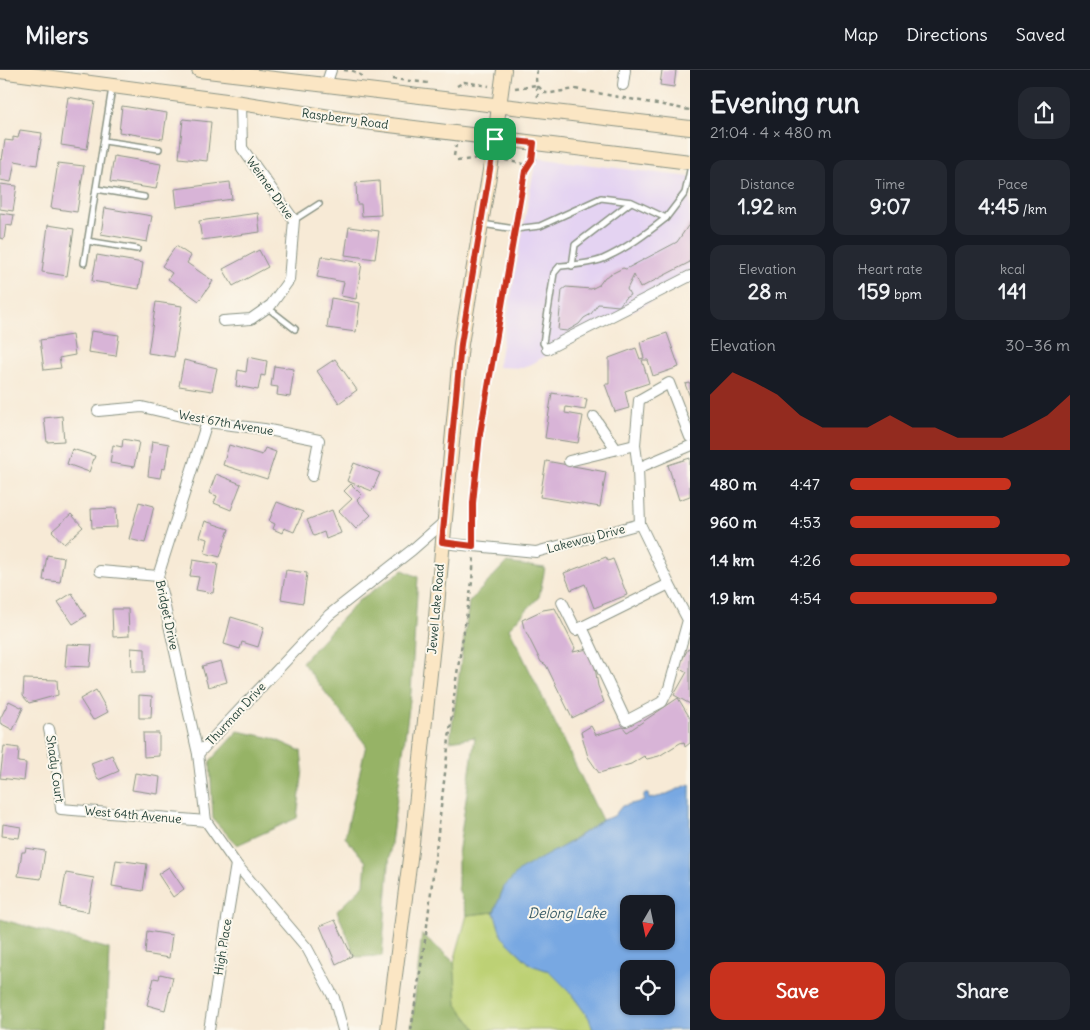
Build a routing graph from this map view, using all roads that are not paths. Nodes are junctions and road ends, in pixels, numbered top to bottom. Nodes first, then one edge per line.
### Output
1 (199, 70) edge
2 (331, 70) edge
3 (504, 70) edge
4 (625, 70) edge
5 (0, 71) edge
6 (246, 73) edge
7 (326, 85) junction
8 (623, 85) dead end
9 (113, 86) junction
10 (241, 103) junction
11 (499, 106) junction
12 (690, 128) edge
13 (495, 139) junction
14 (104, 140) junction
15 (159, 149) dead end
16 (690, 162) edge
17 (690, 170) edge
18 (96, 189) junction
19 (144, 197) dead end
20 (632, 202) junction
21 (319, 204) dead end
22 (666, 218) junction
23 (294, 220) junction
24 (481, 224) junction
25 (87, 241) junction
26 (137, 249) dead end
27 (84, 263) dead end
28 (572, 266) junction
29 (690, 276) edge
30 (268, 308) junction
31 (223, 321) dead end
32 (294, 329) dead end
33 (547, 349) joint
34 (98, 411) dead end
35 (594, 417) dead end
36 (207, 422) junction
37 (690, 437) edge
38 (635, 446) junction
39 (690, 446) edge
40 (616, 449) junction
41 (569, 461) dead end
42 (638, 468) junction
43 (312, 476) dead end
44 (444, 522) junction
45 (640, 524) junction
46 (442, 542) junction
47 (100, 571) dead end
48 (158, 576) junction
49 (669, 584) junction
50 (562, 602) dead end
51 (582, 627) junction
52 (49, 729) dead end
53 (198, 754) junction
54 (61, 809) joint
55 (206, 822) junction
56 (236, 864) junction
57 (209, 1030) edge
58 (343, 1030) edge
59 (388, 1030) edge

1 - 6 main road
2 - 7 street
3 - 11 main road, Jewel Lake Road
4 - 8 street
5 - 9 main road, Raspberry Road
6 - 7 main road
7 - 11 main road
9 - 10 main road, Raspberry Road
9 - 14 lane
10 - 13 main road, Raspberry Road
10 - 23 street, Weimer Drive
11 - 12 main road
11 - 13 main road, Jewel Lake Road
13 - 16 main road, Raspberry Road
13 - 24 main road, Jewel Lake Road
14 - 15 lane
14 - 18 lane
17 - 22 lane
18 - 19 lane
18 - 25 lane
20 - 22 lane
20 - 24 lane
20 - 28 lane
21 - 23 lane
22 - 28 lane
23 - 30 street, Weimer Drive
24 - 44 main road, Jewel Lake Road
25 - 26 lane
25 - 27 lane
28 - 33 lane
29 - 33 street
30 - 31 street, Weimer Drive
30 - 32 lane
34 - 36 street, West 67th Avenue
35 - 40 street
36 - 43 street, West 67th Avenue
36 - 48 street, Bridget Drive
37 - 38 street
38 - 40 street
38 - 42 street
39 - 42 street
40 - 41 street
42 - 45 street
44 - 46 main road, Jewel Lake Road
44 - 53 street, Thurman Drive
45 - 46 street, Lakeway Drive
45 - 49 street
46 - 59 main road, Jewel Lake Road
47 - 48 street
48 - 53 street, Bridget Drive
49 - 51 street
49 - 51 street
50 - 51 street
52 - 54 street, Shady Court
53 - 55 street, Thurman Drive
54 - 55 street, West 64th Avenue
55 - 56 street, Thurman Drive
56 - 57 street, High Place
56 - 58 street, Thurman Drive

